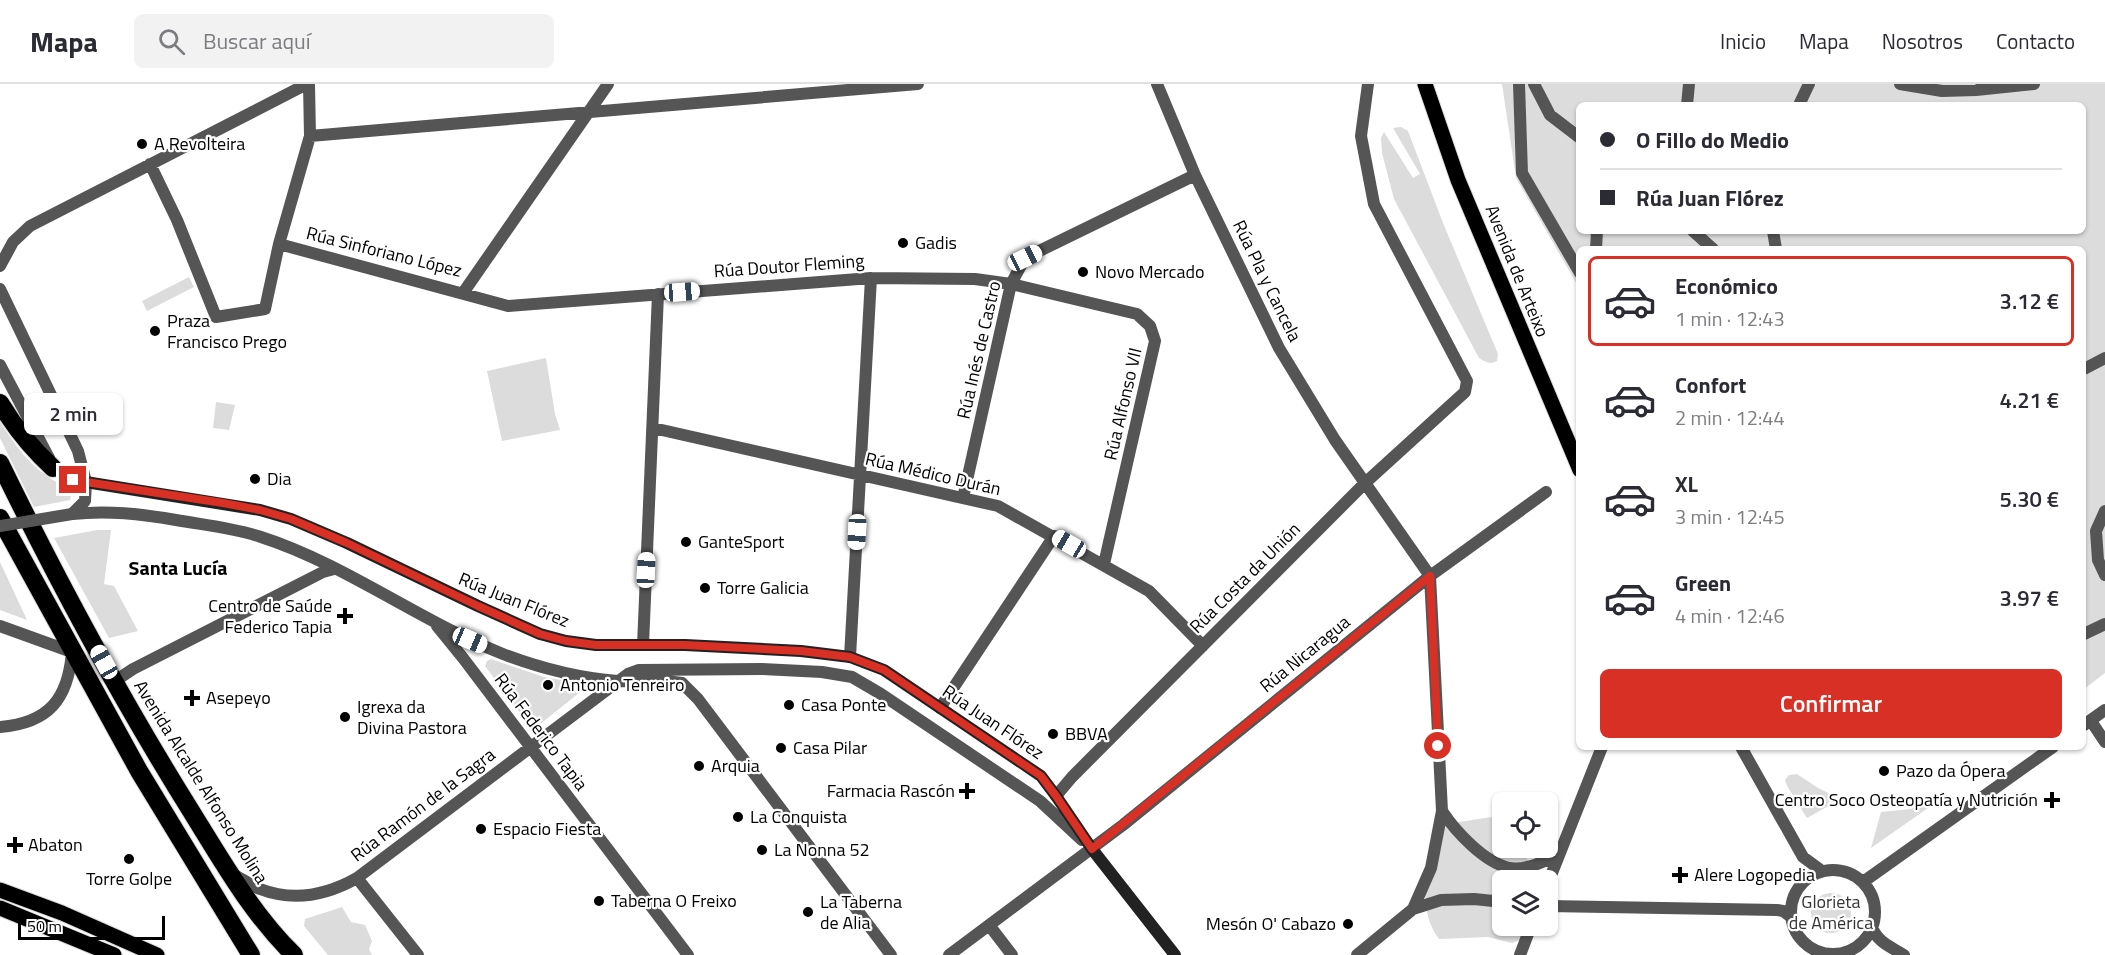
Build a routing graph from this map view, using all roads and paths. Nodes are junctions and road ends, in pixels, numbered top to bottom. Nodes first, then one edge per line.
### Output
1 (308, 84) edge
2 (608, 84) edge
3 (918, 84) edge
4 (1157, 84) edge
5 (1368, 84) edge
6 (1425, 84) edge
7 (1519, 84) edge
8 (1534, 84) edge
9 (1689, 84) edge
10 (1809, 84) edge
11 (1900, 84) edge
12 (2034, 84) edge
13 (1687, 102) edge
14 (1800, 102) edge
15 (588, 112) junction
16 (1576, 135) edge
17 (310, 136) junction
18 (150, 164) junction
19 (1195, 175) junction
20 (1696, 234) edge
21 (279, 244) junction
22 (1710, 246) edge
23 (0, 266) edge
24 (1576, 266) edge
25 (871, 278) junction
26 (1011, 284) junction
27 (1, 291) edge
28 (464, 293) junction
29 (658, 294) junction
30 (2105, 358) edge
31 (0, 365) edge
32 (2086, 368) edge
33 (0, 403) edge
34 (653, 428) junction
35 (1576, 460) edge
36 (0, 463) edge
37 (53, 468) junction
38 (860, 475) junction
39 (86, 482) junction
40 (1365, 483) junction
41 (1545, 492) dead end
42 (963, 498) junction
43 (2105, 511) edge
44 (72, 514) junction
45 (0, 518) edge
46 (0, 526) edge
47 (1054, 536) junction
48 (1104, 564) junction
49 (334, 569) junction
50 (2105, 574) edge
51 (1430, 576) junction
52 (432, 621) junction
53 (2105, 624) edge
54 (0, 626) edge
55 (2086, 633) edge
56 (643, 645) junction
57 (1203, 646) junction
58 (72, 652) junction
59 (850, 657) junction
60 (115, 681) junction
61 (621, 681) junction
62 (940, 708) junction
63 (2105, 710) edge
64 (2087, 723) edge
65 (0, 727) edge
66 (2105, 742) edge
67 (530, 748) junction
68 (1601, 750) edge
69 (1743, 750) edge
70 (2049, 750) edge
71 (1056, 796) junction
72 (1442, 811) junction
73 (1092, 849) junction
74 (1559, 855) junction
75 (1553, 870) edge
76 (1822, 871) junction
77 (229, 872) junction
78 (357, 878) junction
79 (1863, 882) junction
80 (0, 890) edge
81 (1492, 901) edge
82 (1558, 906) edge
83 (0, 908) edge
84 (1413, 909) junction
85 (1791, 917) junction
86 (989, 925) junction
87 (1872, 927) junction
88 (1527, 936) edge
89 (1827, 954) edge
90 (114, 955) edge
91 (157, 955) edge
92 (252, 955) edge
93 (294, 955) edge
94 (418, 955) edge
95 (688, 955) edge
96 (891, 955) edge
97 (949, 955) edge
98 (1012, 955) edge
99 (1175, 955) edge
100 (1357, 955) edge
101 (1520, 955) edge
102 (1904, 955) edge

1 - 17 street, Rúa Sinforiano López
1 - 18 street
2 - 15 street, Rúa Sinforiano López
3 - 15 street
4 - 19 street, Rúa Pla y Cancela
5 - 40 street, Rúa Costa da Unión
6 - 35 main road, Avenida de Arteixo
7 - 24 street
8 - 16 street
9 - 13 street
10 - 14 street
11 - 12 street
15 - 17 street
15 - 28 street, Rúa Sinforiano López
17 - 21 street, Rúa Sinforiano López
18 - 21 street
18 - 23 street
19 - 26 street, Rúa Inés de Castro
19 - 40 street, Rúa Pla y Cancela
20 - 22 street
21 - 28 street, Rúa Sinforiano López
25 - 26 street, Rúa Doutor Fleming
25 - 29 street, Rúa Doutor Fleming
25 - 38 street
26 - 42 street, Rúa Inés de Castro
26 - 48 street, Rúa Alfonso VII
27 - 39 street
28 - 29 street, Rúa Doutor Fleming
29 - 34 street
30 - 32 street
31 - 37 street
33 - 37 highway
34 - 38 street, Rúa Médico Durán
34 - 56 street
36 - 60 highway, Avenida Alcalde Alfonso Molina
37 - 39 main road, Rúa Juan Flórez
38 - 42 street, Rúa Médico Durán
38 - 59 street
39 - 44 street
39 - 56 main road, Rúa Juan Flórez
40 - 51 street, Rúa Pla y Cancela
40 - 57 street, Rúa Costa da Unión
41 - 51 street, Rúa Nicaragua
42 - 47 street, Rúa Médico Durán
43 - 50 street
44 - 46 street, bridge
44 - 49 street
45 - 58 highway
47 - 48 street, Rúa Médico Durán
47 - 62 street
48 - 57 street, Rúa Médico Durán
49 - 52 street, Rúa Federico Tapia
49 - 60 street
51 - 72 street
51 - 73 street, Rúa Nicaragua
52 - 61 street, Rúa Juan Flórez
52 - 67 street, Rúa Federico Tapia
53 - 55 street
54 - 58 street
56 - 59 main road, Rúa Juan Flórez
57 - 71 street, Rúa Costa da Unión
58 - 65 street
58 - 92 highway
59 - 62 main road, Rúa Juan Flórez
60 - 77 highway, Avenida Alcalde Alfonso Molina
61 - 67 street, Rúa Ramón de la Sagra
61 - 73 street, Rúa Juan Flórez
61 - 96 street
62 - 71 main road, Rúa Juan Flórez
63 - 64 street
64 - 66 street
67 - 78 street, Rúa Ramón de la Sagra
67 - 95 street, Rúa Federico Tapia
68 - 74 street
69 - 76 street
70 - 79 street
71 - 73 main road, Rúa Juan Flórez
72 - 74 street
72 - 84 street
73 - 86 street, Rúa Nicaragua
73 - 99 main road, Rúa Juan Flórez
74 - 75 street
76 - 79 street
76 - 85 street
77 - 78 street, Rúa Ramón de la Sagra
77 - 93 highway, Avenida Alcalde Alfonso Molina
78 - 94 street
79 - 87 street
80 - 91 main road
81 - 84 street
82 - 85 street
83 - 90 main road
84 - 100 street
85 - 89 street
86 - 97 street, Rúa Nicaragua
86 - 98 street
87 - 89 street
87 - 102 street
88 - 101 street

